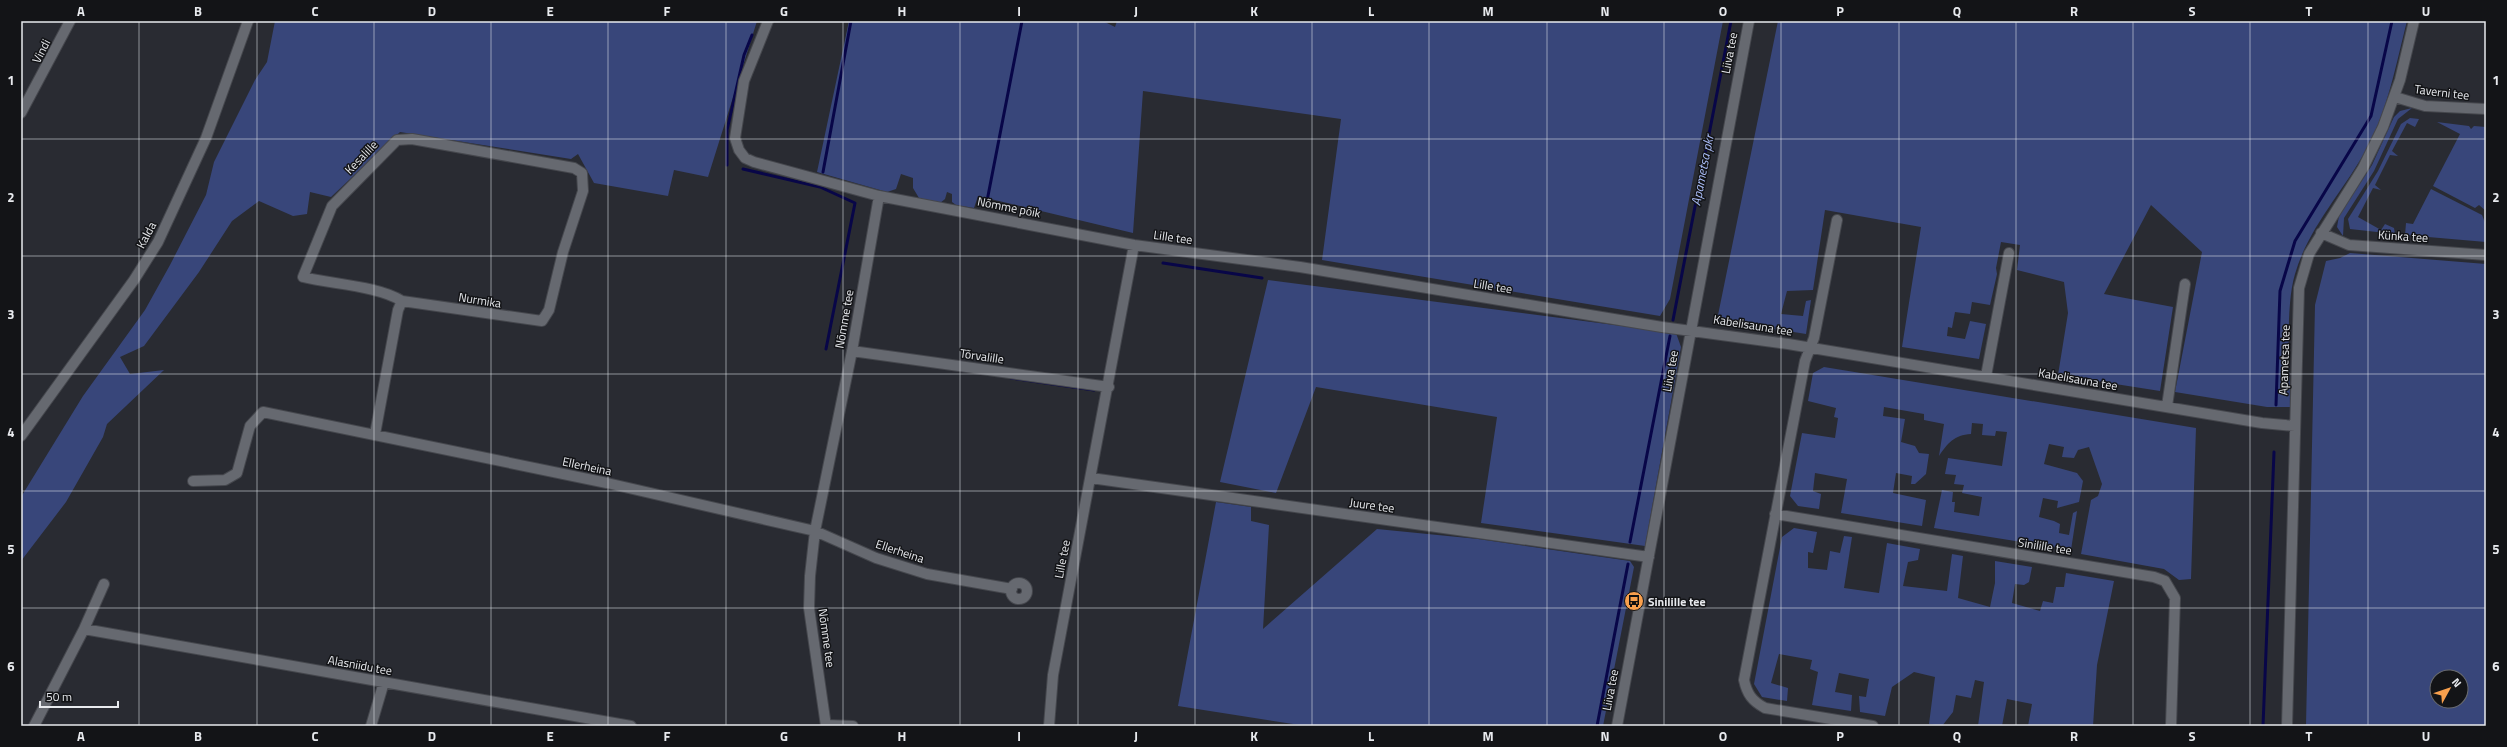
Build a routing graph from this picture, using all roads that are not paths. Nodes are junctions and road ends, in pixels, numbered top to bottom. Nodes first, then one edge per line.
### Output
1 (70, 21) edge
2 (248, 21) edge
3 (768, 21) edge
4 (1749, 21) edge
5 (2414, 21) edge
6 (2395, 97) junction
7 (2486, 110) edge
8 (21, 113) edge
9 (584, 181) joint
10 (879, 196) junction
11 (1837, 220) dead end
12 (2321, 233) junction
13 (1134, 245) junction
14 (2009, 253) dead end
15 (2486, 255) edge
16 (2185, 284) dead end
17 (402, 301) junction
18 (1691, 329) junction
19 (1810, 348) junction
20 (852, 351) junction
21 (1986, 376) junction
22 (1109, 387) junction
23 (2167, 406) junction
24 (2295, 426) junction
25 (375, 434) junction
26 (21, 436) edge
27 (1091, 478) junction
28 (193, 481) dead end
29 (1775, 514) junction
30 (815, 531) junction
31 (1649, 557) junction
32 (104, 584) dead end
33 (1012, 589) dead end
34 (84, 628) junction
35 (384, 682) junction
36 (34, 726) edge
37 (371, 726) edge
38 (631, 726) edge
39 (826, 726) edge
40 (853, 726) edge
41 (1049, 726) edge
42 (1617, 726) edge
43 (1873, 726) edge
44 (2171, 726) edge
45 (2287, 726) edge

1 - 8 street, Vindi
2 - 26 street, Kalda
3 - 10 street
4 - 18 street, Liiva tee
5 - 6 street, Apametsa tee
6 - 7 street, Taverni tee
6 - 12 street, Apametsa tee
9 - 17 street, Nurmika
9 - 17 street, Kesalille
10 - 13 street, Nõmme põik
10 - 20 street, Nõmme tee
11 - 19 street
12 - 15 street, Künka tee
12 - 24 street, Apametsa tee
13 - 18 street, Lille tee
13 - 22 street, Lille tee
14 - 21 street
16 - 23 street
17 - 25 street
18 - 19 street, Kabelisauna tee
18 - 31 street, Liiva tee
19 - 21 street, Kabelisauna tee
19 - 29 street
20 - 22 street, Tõrvalille
20 - 30 street, Nõmme tee
21 - 23 street, Kabelisauna tee
22 - 27 street, Lille tee
23 - 24 street, Kabelisauna tee
24 - 45 street, Apametsa tee
25 - 28 street, Ellerheina
25 - 30 street, Ellerheina
27 - 31 street, Juure tee
27 - 41 street, Lille tee
29 - 43 street
29 - 44 street, Sinilille tee
30 - 33 street, Ellerheina
30 - 39 street, Nõmme tee
31 - 42 street, Liiva tee
32 - 34 street
34 - 35 street, Alasniidu tee
34 - 36 street
35 - 37 street
35 - 38 street, Alasniidu tee
39 - 40 street

